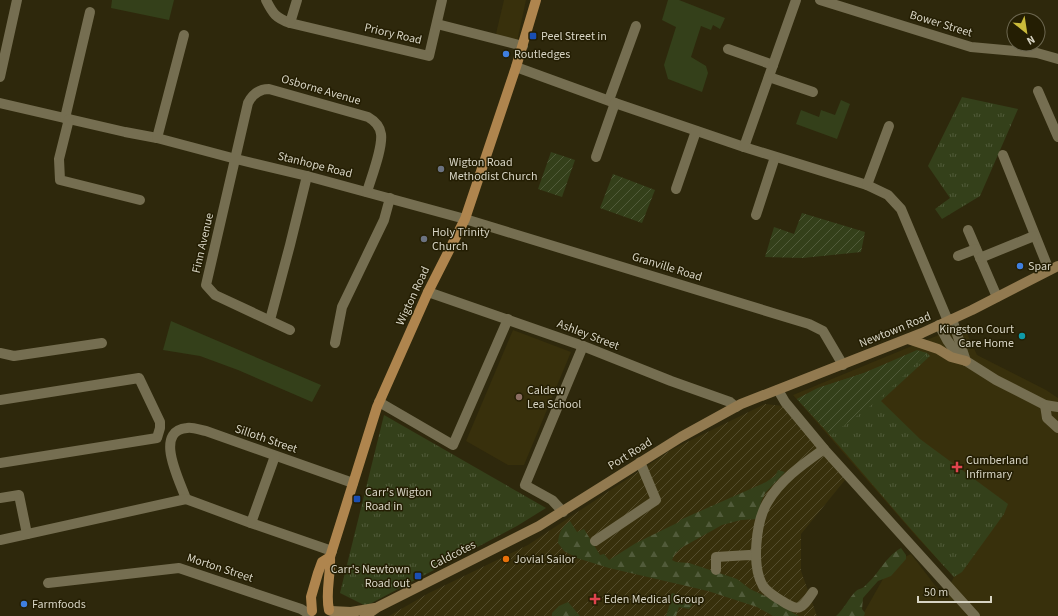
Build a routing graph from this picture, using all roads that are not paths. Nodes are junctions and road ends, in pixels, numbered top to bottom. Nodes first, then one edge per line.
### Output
1 (17, 0) edge
2 (266, 0) edge
3 (297, 0) edge
4 (442, 0) edge
5 (536, 0) edge
6 (796, 0) edge
7 (820, 0) edge
8 (90, 12) dead end
9 (290, 23) junction
10 (437, 24) junction
11 (636, 26) dead end
12 (184, 35) dead end
13 (523, 46) junction
14 (728, 49) dead end
15 (1058, 59) edge
16 (773, 65) junction
17 (516, 66) junction
18 (0, 77) edge
19 (769, 77) junction
20 (1038, 91) dead end
21 (813, 92) dead end
22 (612, 101) junction
23 (0, 103) edge
24 (67, 118) junction
25 (889, 126) dead end
26 (696, 131) junction
27 (1058, 137) edge
28 (157, 138) junction
29 (744, 147) junction
30 (1003, 155) dead end
31 (596, 157) dead end
32 (775, 157) junction
33 (236, 159) junction
34 (307, 176) junction
35 (867, 185) junction
36 (676, 189) dead end
37 (367, 192) junction
38 (390, 198) junction
39 (140, 200) dead end
40 (756, 215) dead end
41 (465, 219) junction
42 (968, 230) dead end
43 (1034, 236) junction
44 (978, 254) junction
45 (958, 256) dead end
46 (1053, 268) edge
47 (428, 292) junction
48 (997, 297) junction
49 (508, 319) junction
50 (270, 320) junction
51 (946, 322) junction
52 (290, 330) dead end
53 (908, 339) junction
54 (102, 343) dead end
55 (335, 343) dead end
56 (583, 346) junction
57 (0, 353) edge
58 (966, 361) junction
59 (843, 365) junction
60 (778, 390) junction
61 (0, 400) edge
62 (379, 402) junction
63 (1045, 405) junction
64 (1058, 406) edge
65 (736, 407) junction
66 (1058, 428) edge
67 (159, 433) junction
68 (171, 436) junction
69 (824, 449) junction
70 (275, 456) junction
71 (640, 462) junction
72 (0, 463) edge
73 (353, 483) junction
74 (0, 498) edge
75 (186, 499) junction
76 (563, 512) junction
77 (251, 523) junction
78 (539, 526) joint
79 (27, 534) junction
80 (0, 540) edge
81 (595, 541) dead end
82 (331, 554) junction
83 (756, 556) junction
84 (716, 570) dead end
85 (48, 583) dead end
86 (812, 592) dead end
87 (378, 607) junction
88 (331, 612) edge
89 (310, 614) edge
90 (365, 616) edge
91 (975, 616) edge

1 - 18 street
2 - 9 street, Priory Road
3 - 9 street
4 - 10 street
5 - 13 main road, Wigton Road
6 - 16 street
7 - 15 street, Bower Street
8 - 24 street
9 - 10 street, Priory Road
10 - 13 street, Priory Road
11 - 22 street
12 - 28 street
13 - 17 main road, Wigton Road
14 - 16 street
16 - 19 street
17 - 22 street
17 - 41 main road, Wigton Road
19 - 21 street
19 - 29 street
20 - 27 street
22 - 26 street
22 - 31 street
23 - 24 street, Stanhope Road
24 - 28 street, Stanhope Road
24 - 39 street
25 - 35 street
26 - 29 street
26 - 36 street
28 - 33 street, Stanhope Road
29 - 32 street
30 - 43 street
32 - 35 street
32 - 40 street
33 - 34 street, Stanhope Road
33 - 37 street, Osborne Avenue
33 - 50 street, Finn Avenue
34 - 37 street, Stanhope Road
34 - 50 street
35 - 51 street
37 - 38 street, Stanhope Road
38 - 41 street, Stanhope Road
38 - 55 street
41 - 47 main road, Wigton Road
41 - 59 street, Granville Road
42 - 44 street
43 - 44 street
43 - 46 street
44 - 45 street
44 - 48 street
46 - 48 main road, Newtown Road
47 - 49 street, Ashley Street
47 - 62 main road, Wigton Road
48 - 51 main road, Newtown Road
49 - 56 street, Ashley Street
49 - 62 street
50 - 52 street, Finn Avenue
51 - 53 main road, Newtown Road
51 - 58 street
51 - 58 street
53 - 58 main road
53 - 59 main road, Newtown Road
54 - 57 street
56 - 65 street, Ashley Street
56 - 76 street
58 - 63 street
59 - 60 main road, Newtown Road
60 - 65 main road, Newtown Road
60 - 69 street
61 - 67 street
62 - 73 main road, Wigton Road
63 - 64 street
63 - 66 street
65 - 71 main road, Port Road
67 - 68 street
67 - 72 street
68 - 70 street, Silloth Street
68 - 75 street
69 - 83 street
69 - 91 street
70 - 73 street, Silloth Street
70 - 77 street
71 - 76 main road, Port Road
71 - 81 street
73 - 82 main road, Wigton Road
74 - 79 street
75 - 77 street
75 - 79 street
76 - 78 main road, Port Road
77 - 82 street
78 - 87 main road, Caldcotes
79 - 80 street
82 - 88 main road, Wigton Road
82 - 89 main road, Wigton Road
83 - 84 street
83 - 86 street
85 - 89 street, Morton Street
87 - 88 main road, Caldcotes
87 - 90 main road, Caldcotes
88 - 89 main road

